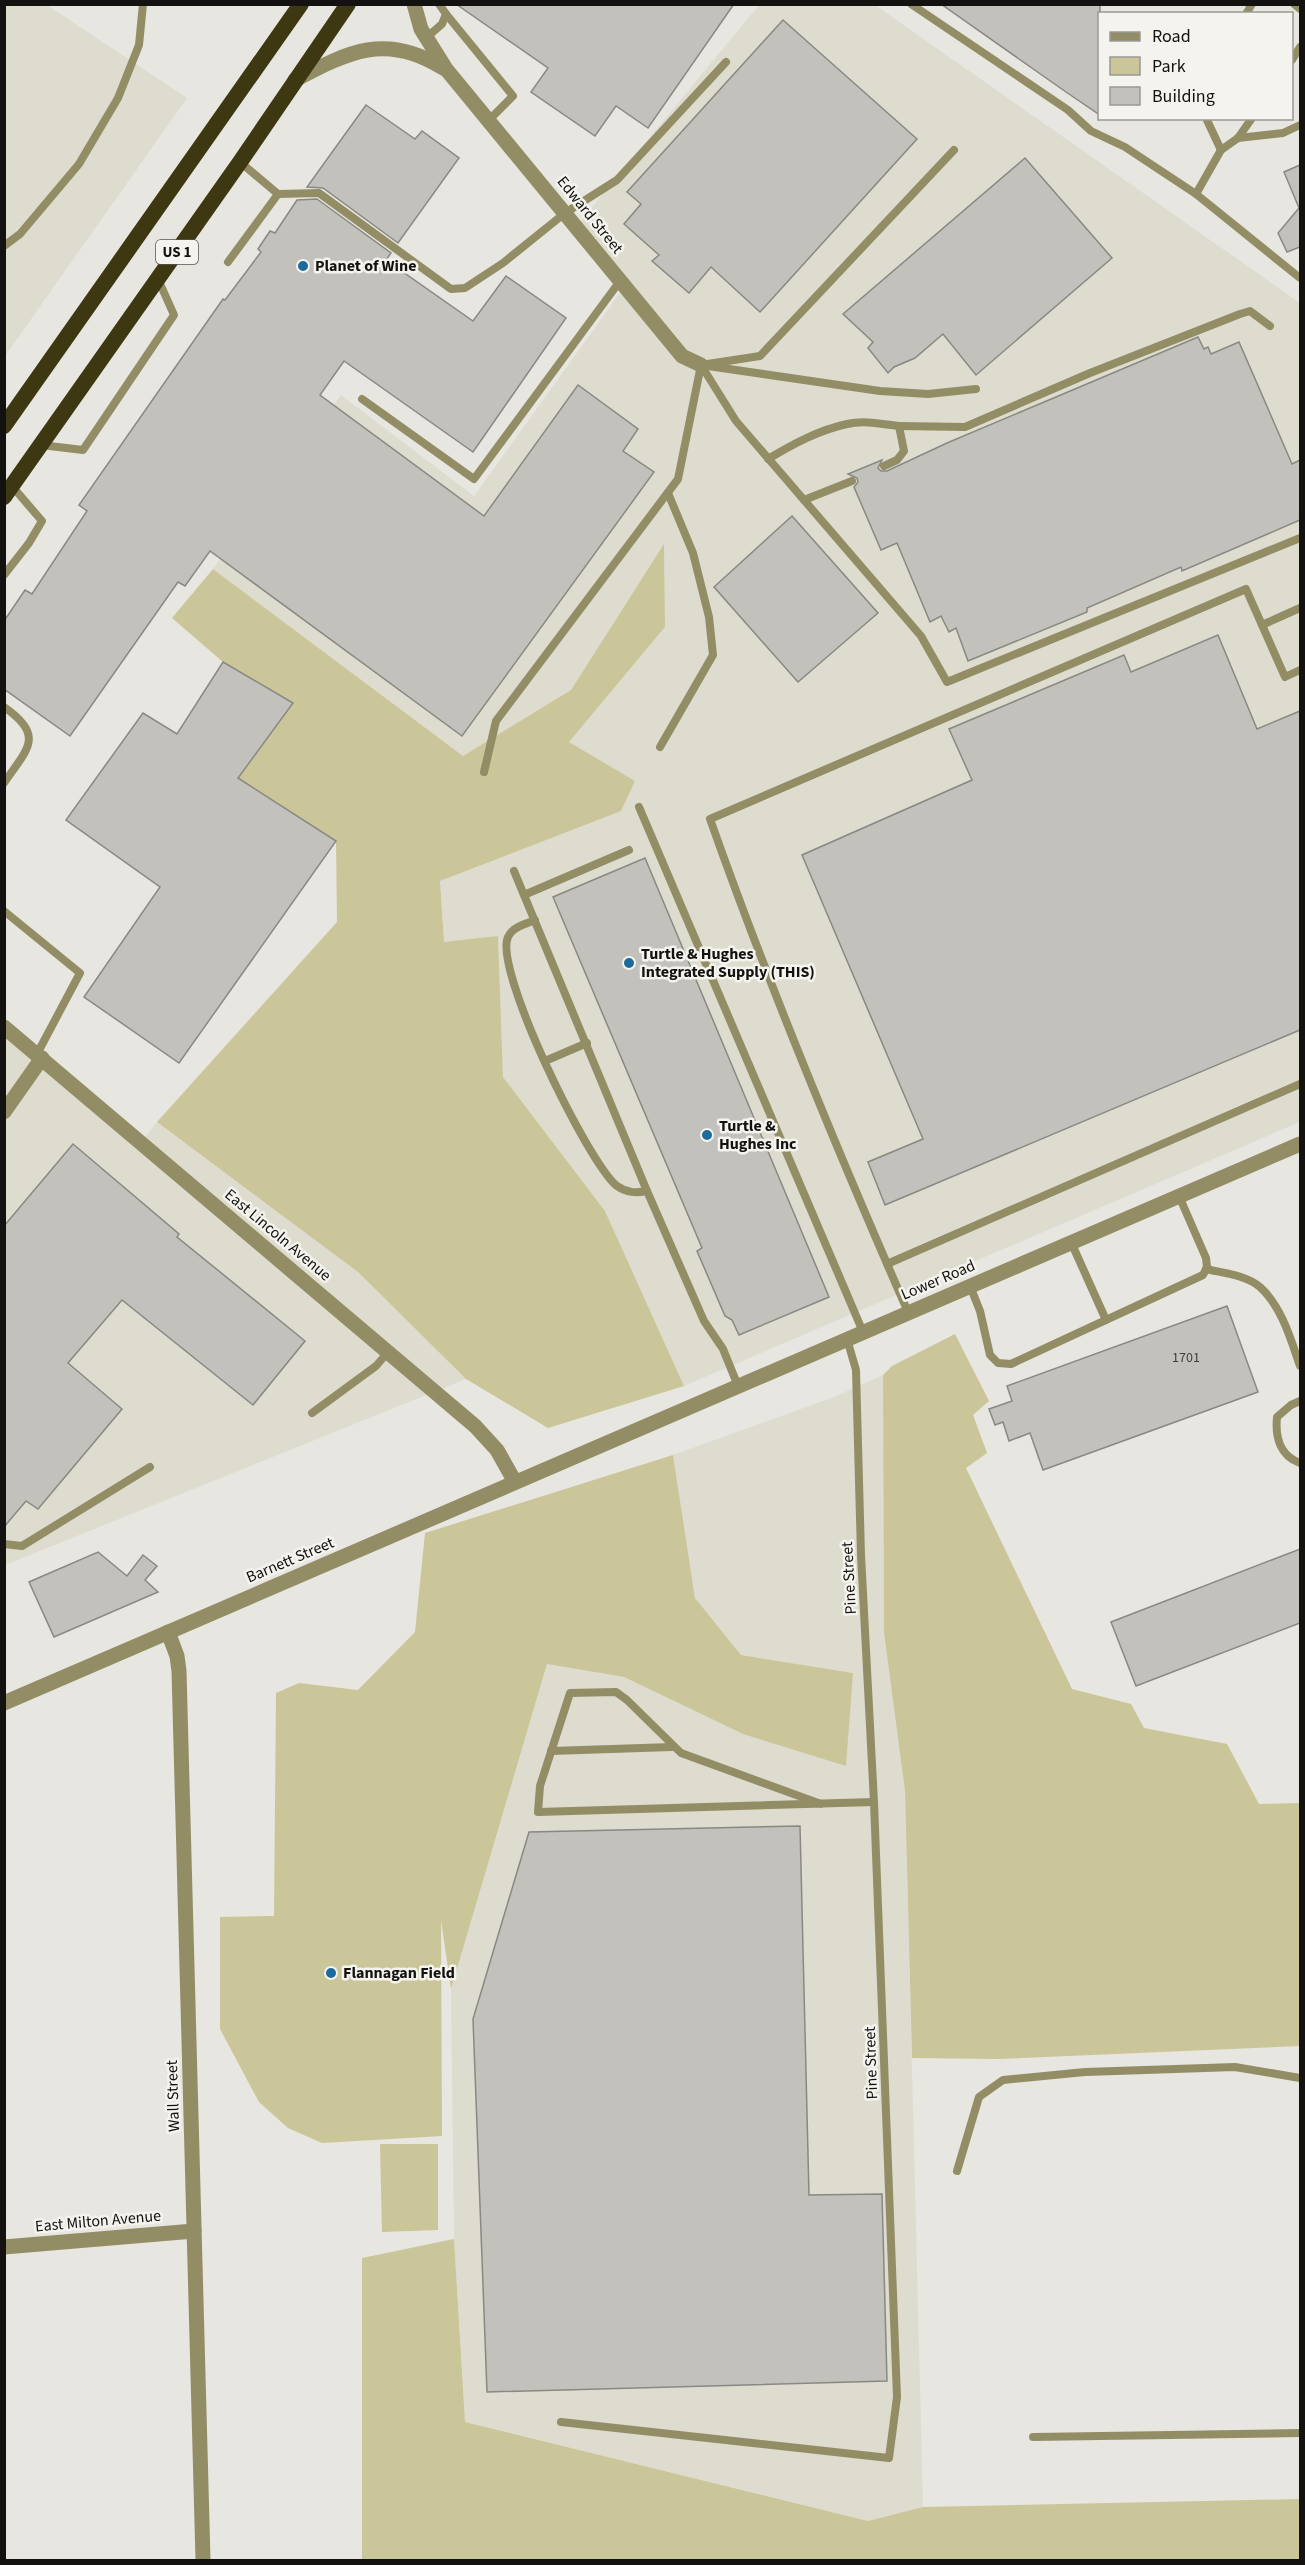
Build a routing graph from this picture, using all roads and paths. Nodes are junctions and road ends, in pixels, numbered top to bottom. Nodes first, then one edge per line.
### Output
1 (143, 4) edge
2 (301, 4) edge
3 (348, 4) edge
4 (414, 4) edge
5 (439, 4) edge
6 (911, 4) edge
7 (1294, 4) edge
8 (1300, 9) edge
9 (446, 14) junction
10 (426, 38) junction
11 (726, 62) dead end
12 (295, 80) junction
13 (457, 80) junction
14 (489, 120) junction
15 (1207, 120) edge
16 (1251, 120) edge
17 (1300, 125) edge
18 (1238, 138) junction
19 (954, 150) dead end
20 (1221, 150) junction
21 (240, 162) junction
22 (278, 194) junction
23 (1196, 194) junction
24 (565, 213) junction
25 (4, 246) edge
26 (228, 262) dead end
27 (1298, 274) edge
28 (158, 279) junction
29 (620, 281) junction
30 (1270, 326) dead end
31 (701, 365) junction
32 (976, 389) dead end
33 (362, 399) dead end
34 (4, 426) edge
35 (899, 426) junction
36 (41, 445) junction
37 (768, 459) junction
38 (884, 466) dead end
39 (852, 482) dead end
40 (8, 492) edge
41 (668, 493) junction
42 (804, 500) junction
43 (1300, 538) edge
44 (4, 574) edge
45 (1300, 608) edge
46 (1262, 625) junction
47 (1300, 670) edge
48 (4, 707) edge
49 (660, 747) dead end
50 (484, 772) dead end
51 (4, 783) edge
52 (639, 807) dead end
53 (629, 850) dead end
54 (514, 871) dead end
55 (524, 895) junction
56 (4, 910) edge
57 (535, 920) junction
58 (4, 1027) edge
59 (587, 1043) junction
60 (39, 1056) junction
61 (545, 1061) junction
62 (1300, 1084) edge
63 (4, 1112) edge
64 (1300, 1144) edge
65 (647, 1191) junction
66 (1179, 1196) junction
67 (1071, 1242) junction
68 (887, 1264) junction
69 (1206, 1269) junction
70 (970, 1286) junction
71 (908, 1312) junction
72 (1106, 1320) junction
73 (863, 1332) junction
74 (847, 1339) junction
75 (388, 1352) junction
76 (1300, 1366) edge
77 (738, 1386) junction
78 (1300, 1401) edge
79 (312, 1413) dead end
80 (590, 1450) joint
81 (1300, 1463) edge
82 (150, 1467) dead end
83 (515, 1482) junction
84 (4, 1545) edge
85 (168, 1632) junction
86 (4, 1703) edge
87 (672, 1747) junction
88 (551, 1751) junction
89 (874, 1802) junction
90 (822, 1803) junction
91 (1300, 2078) edge
92 (957, 2171) dead end
93 (194, 2231) junction
94 (4, 2247) edge
95 (561, 2422) dead end
96 (1300, 2433) edge
97 (1034, 2437) dead end
98 (203, 2560) edge

1 - 25 lane
2 - 34 highway, US 1
3 - 12 highway, US 1
4 - 10 street, Edward Street
5 - 9 lane
6 - 23 lane
7 - 8 lane
9 - 10 lane
9 - 14 lane
10 - 13 street, Edward Street
11 - 24 lane
12 - 13 street, Edward Street
12 - 21 highway, US 1
13 - 14 street, Edward Street
14 - 24 street, Edward Street
15 - 20 lane
16 - 18 lane
17 - 18 lane
18 - 20 lane
19 - 31 lane
20 - 23 lane
21 - 22 lane
21 - 28 highway, US 1
22 - 24 lane
22 - 26 lane
23 - 27 lane
24 - 29 street, Edward Street
28 - 36 highway, US 1
28 - 36 lane
29 - 31 street, Edward Street
29 - 33 lane
30 - 35 lane
31 - 32 lane
31 - 37 lane
31 - 41 lane
35 - 37 lane
35 - 38 lane
36 - 40 highway, US 1
37 - 42 lane
39 - 42 lane
40 - 44 lane
41 - 49 lane
41 - 50 lane
42 - 43 lane
45 - 46 lane
46 - 47 lane
46 - 68 lane
48 - 51 lane
52 - 73 lane
53 - 55 lane
54 - 55 lane
55 - 57 lane
56 - 60 lane
57 - 59 lane
57 - 61 lane
58 - 60 street, East Lincoln Avenue
59 - 61 lane
59 - 65 lane
60 - 63 street
60 - 75 street, East Lincoln Avenue
61 - 65 lane
62 - 68 lane
64 - 66 street, Lower Road
65 - 77 lane
66 - 67 street, Lower Road
66 - 69 lane
67 - 70 street, Lower Road
67 - 72 lane
68 - 71 lane
69 - 72 lane
69 - 76 lane
70 - 71 street, Lower Road
70 - 72 lane
71 - 73 street, Lower Road
73 - 74 street, Lower Road
74 - 77 street, Lower Road
74 - 89 lane, Pine Street
75 - 79 lane
75 - 83 street, East Lincoln Avenue
77 - 80 street, Lower Road
78 - 81 lane
80 - 83 street, Barnett Street
82 - 84 lane
83 - 85 street, Barnett Street
85 - 86 street, Barnett Street
85 - 93 street, Wall Street
87 - 88 lane
87 - 88 lane
87 - 90 lane
88 - 90 lane
89 - 90 lane
89 - 95 lane, Pine Street
91 - 92 lane
93 - 94 street, East Milton Avenue
93 - 98 street, Wall Street
96 - 97 lane

